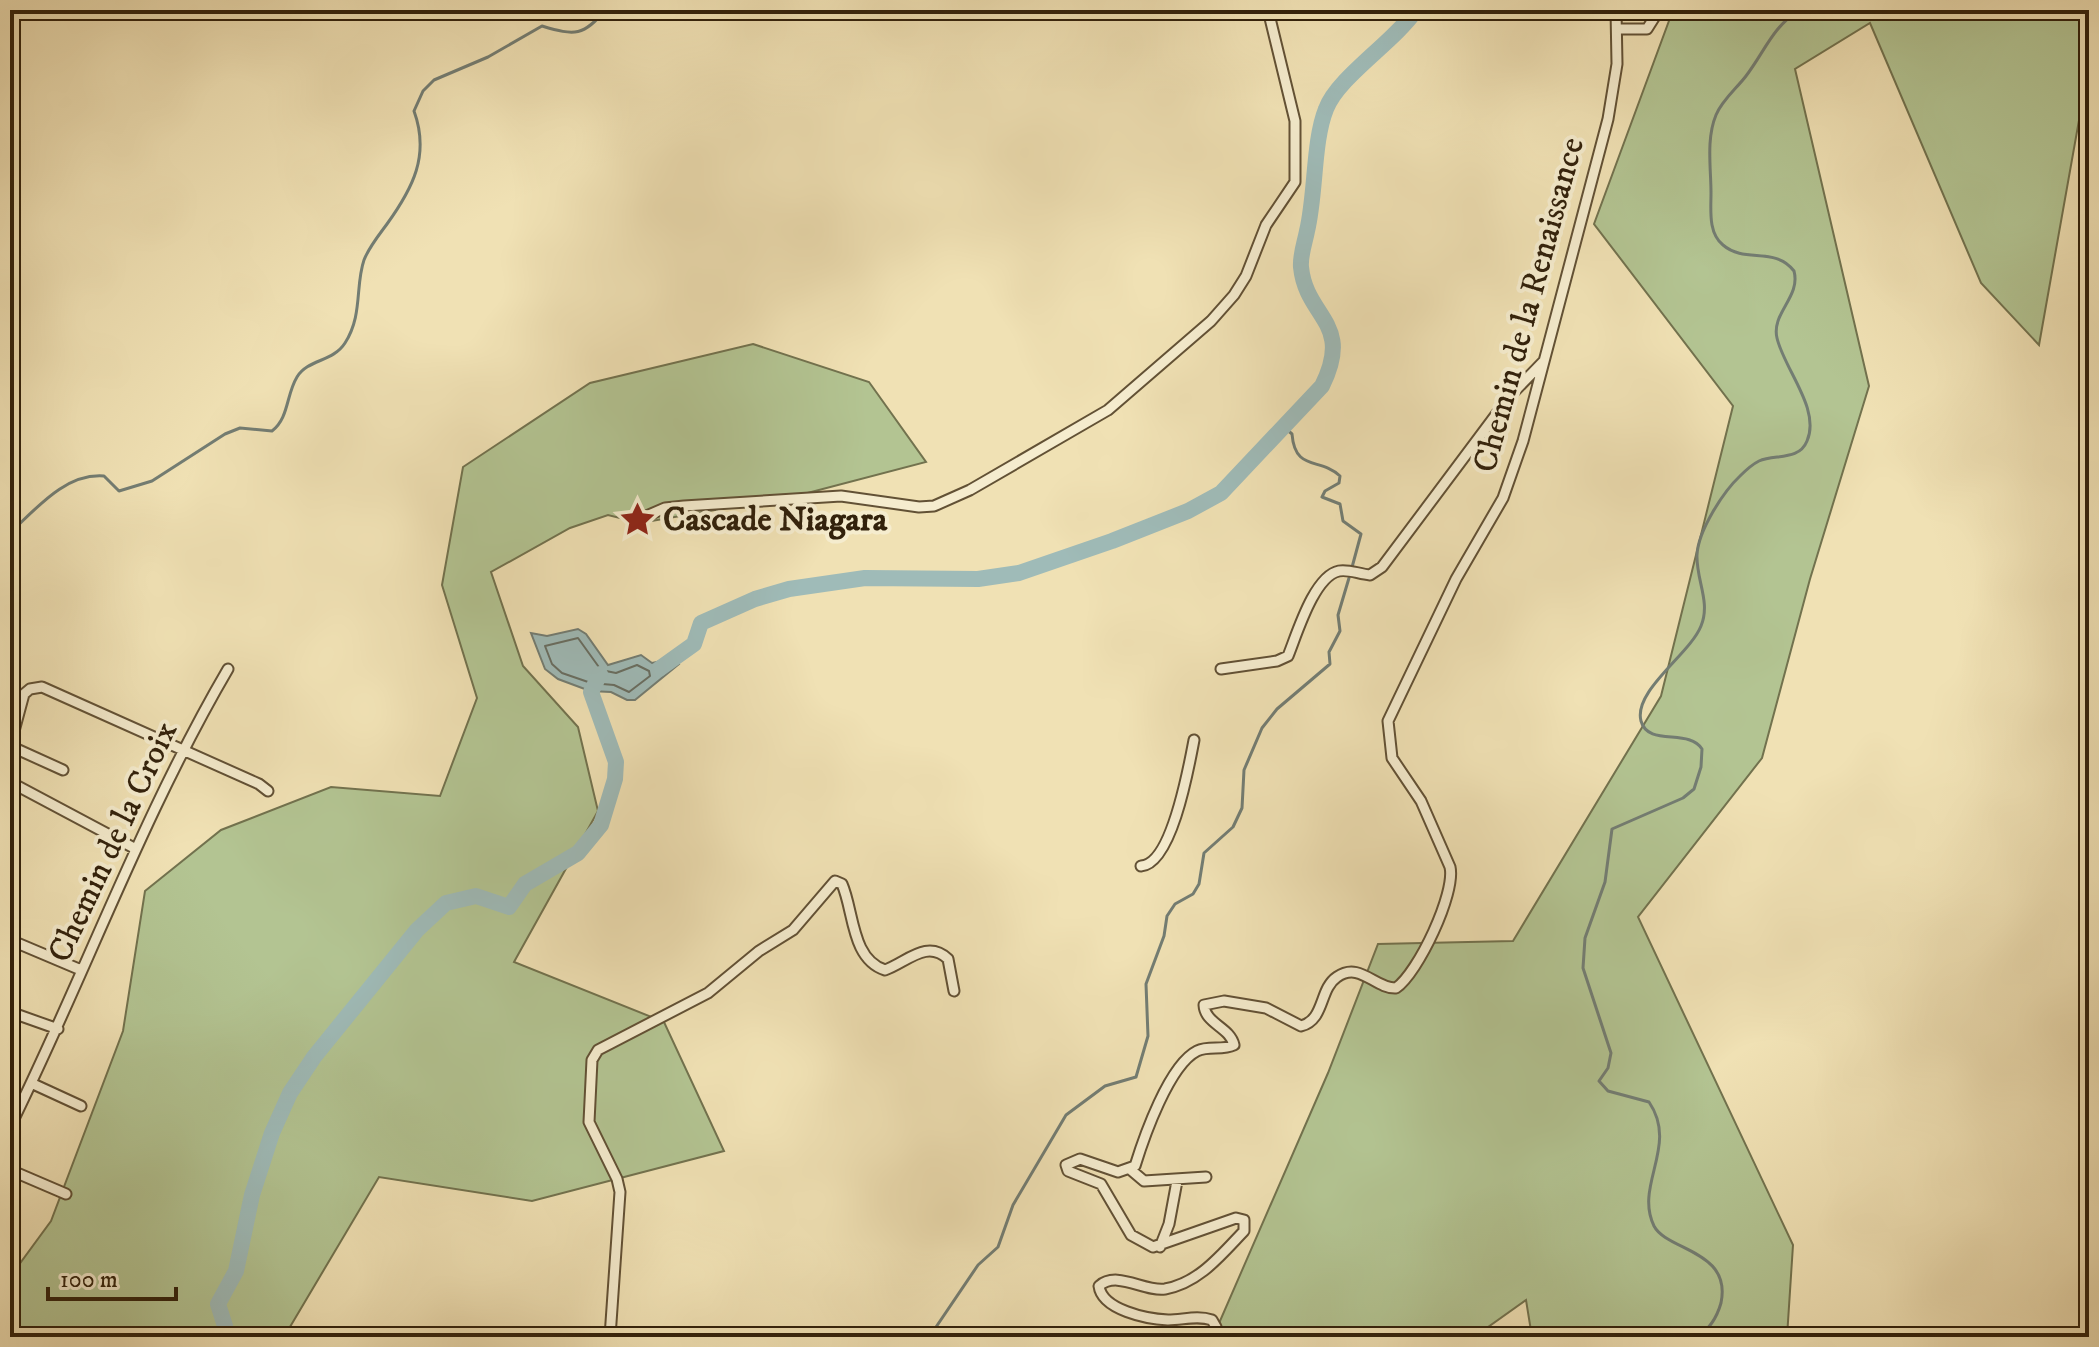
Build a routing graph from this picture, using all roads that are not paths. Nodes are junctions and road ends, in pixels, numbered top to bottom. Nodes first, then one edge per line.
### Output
1 (1268, 10) edge
2 (1616, 10) edge
3 (1659, 10) edge
4 (1617, 29) junction
5 (1543, 362) junction
6 (637, 520) dead end
7 (228, 669) dead end
8 (1221, 669) dead end
9 (1194, 740) dead end
10 (10, 746) edge
11 (181, 750) junction
12 (63, 770) dead end
13 (10, 782) edge
14 (268, 791) dead end
15 (134, 848) junction
16 (1141, 866) dead end
17 (10, 940) edge
18 (81, 970) junction
19 (954, 991) dead end
20 (10, 1012) edge
21 (58, 1029) junction
22 (31, 1083) junction
23 (81, 1106) dead end
24 (14, 1109) edge
25 (10, 1127) edge
26 (10, 1170) edge
27 (1131, 1170) junction
28 (1206, 1177) dead end
29 (1177, 1181) junction
30 (66, 1194) dead end
31 (1160, 1247) junction
32 (610, 1337) edge
33 (1212, 1337) edge

1 - 6 street
2 - 4 street, Chemin de la Renaissance
3 - 4 street
4 - 5 street, Chemin de la Renaissance
5 - 8 street
5 - 27 street, Chemin de la Renaissance
7 - 11 street, Chemin de la Croix
9 - 16 street
10 - 11 street
10 - 12 street
11 - 14 street
11 - 15 street, Chemin de la Croix
13 - 15 street
15 - 18 street, Chemin de la Croix
17 - 18 street
18 - 21 street, Chemin de la Croix
19 - 32 street
20 - 21 street
21 - 22 street, Chemin de la Croix
22 - 23 street
22 - 24 street, Chemin de la Croix
24 - 25 street, Chemin de la Croix
26 - 30 street
27 - 29 street
27 - 31 street
28 - 29 street
29 - 31 street
31 - 33 street

